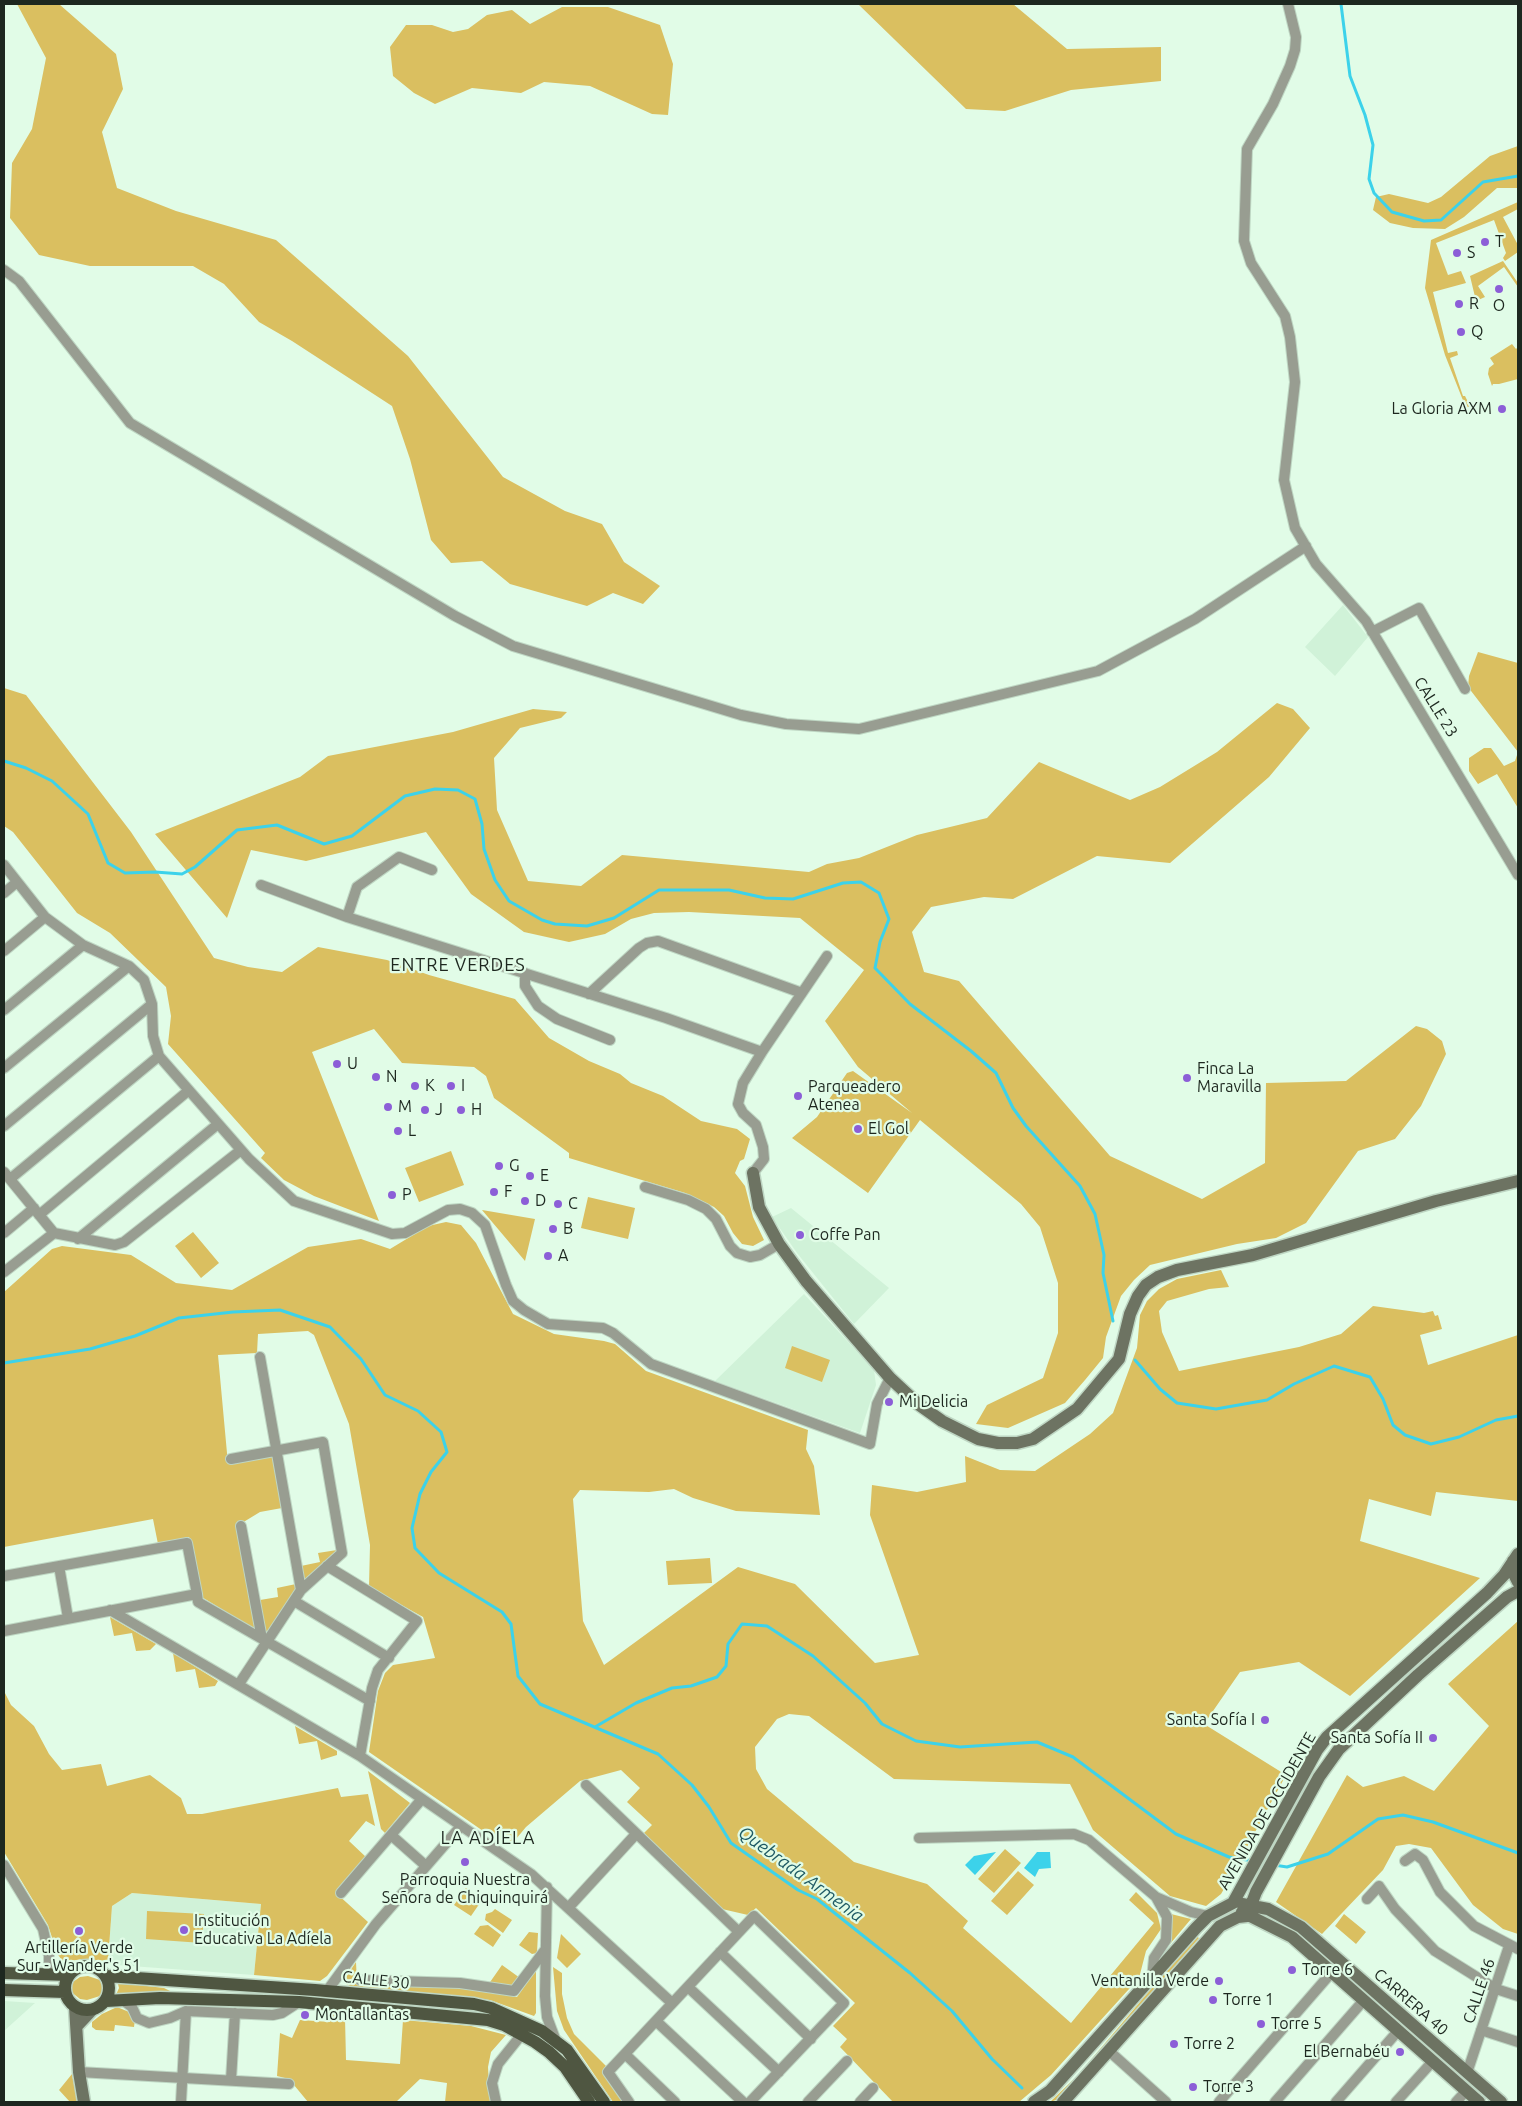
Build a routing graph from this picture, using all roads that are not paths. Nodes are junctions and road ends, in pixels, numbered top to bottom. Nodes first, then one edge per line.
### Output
1 (1288, 4) edge
2 (4, 270) edge
3 (1306, 546) junction
4 (1372, 632) junction
5 (1465, 689) dead end
6 (4, 865) edge
7 (432, 870) dead end
8 (1518, 875) edge
9 (17, 882) junction
10 (261, 885) dead end
11 (4, 893) edge
12 (45, 917) junction
13 (347, 917) junction
14 (82, 945) junction
15 (4, 951) edge
16 (827, 956) dead end
17 (129, 966) junction
18 (524, 974) junction
19 (802, 993) junction
20 (589, 994) junction
21 (152, 1004) junction
22 (4, 1010) edge
23 (610, 1040) dead end
24 (762, 1052) junction
25 (159, 1056) junction
26 (4, 1068) edge
27 (188, 1091) junction
28 (218, 1124) junction
29 (4, 1126) edge
30 (241, 1150) junction
31 (753, 1173) joint
32 (6, 1175) edge
33 (1518, 1181) edge
34 (644, 1187) dead end
35 (36, 1212) junction
36 (4, 1233) edge
37 (54, 1233) junction
38 (78, 1239) junction
39 (779, 1244) junction
40 (4, 1272) edge
41 (260, 1357) dead end
42 (890, 1378) junction
43 (276, 1451) junction
44 (231, 1459) dead end
45 (241, 1526) dead end
46 (1516, 1558) edge
47 (59, 1566) junction
48 (326, 1566) junction
49 (4, 1576) edge
50 (1518, 1589) edge
51 (301, 1590) junction
52 (197, 1594) junction
53 (294, 1600) junction
54 (110, 1610) junction
55 (68, 1618) junction
56 (4, 1630) edge
57 (264, 1640) junction
58 (389, 1658) junction
59 (239, 1684) junction
60 (370, 1701) junction
61 (360, 1756) junction
62 (586, 1786) dead end
63 (421, 1800) junction
64 (461, 1826) junction
65 (636, 1834) junction
66 (391, 1835) junction
67 (919, 1838) dead end
68 (1405, 1861) dead end
69 (4, 1865) edge
70 (426, 1866) junction
71 (547, 1887) junction
72 (341, 1893) dead end
73 (1156, 1898) junction
74 (1367, 1899) dead end
75 (1233, 1904) junction
76 (569, 1907) junction
77 (1249, 1910) junction
78 (1208, 1916) junction
79 (739, 1932) junction
80 (1514, 1948) edge
81 (545, 1950) junction
82 (720, 1952) junction
83 (1332, 1972) junction
84 (4, 1973) edge
85 (49, 1974) junction
86 (69, 1975) junction
87 (106, 1976) junction
88 (1152, 1979) junction
89 (360, 1980) dead end
90 (688, 1987) junction
91 (1496, 1989) junction
92 (4, 1990) edge
93 (327, 1991) junction
94 (65, 1992) junction
95 (1518, 1996) edge
96 (1364, 2000) junction
97 (106, 2001) junction
98 (124, 2001) junction
99 (299, 2002) junction
100 (672, 2003) junction
101 (75, 2006) junction
102 (92, 2010) junction
103 (186, 2010) junction
104 (235, 2013) junction
105 (656, 2021) junction
106 (77, 2026) junction
107 (1481, 2030) junction
108 (1398, 2031) junction
109 (522, 2034) junction
110 (811, 2039) junction
111 (556, 2041) junction
112 (1518, 2042) edge
113 (1109, 2051) junction
114 (625, 2054) junction
115 (1433, 2061) junction
116 (848, 2062) dead end
117 (79, 2072) junction
118 (779, 2072) junction
119 (1468, 2073) junction
120 (182, 2077) junction
121 (231, 2080) junction
122 (290, 2084) dead end
123 (874, 2088) dead end
124 (1466, 2091) junction
125 (757, 2100) edge
126 (84, 2102) edge
127 (181, 2102) edge
128 (496, 2102) edge
129 (588, 2102) edge
130 (604, 2102) edge
131 (629, 2102) edge
132 (675, 2102) edge
133 (743, 2102) edge
134 (808, 2102) edge
135 (860, 2102) edge
136 (1034, 2102) edge
137 (1063, 2102) edge
138 (1166, 2102) edge
139 (1219, 2102) edge
140 (1275, 2102) edge
141 (1336, 2102) edge
142 (1396, 2102) edge
143 (1456, 2102) edge
144 (1479, 2102) edge
145 (1501, 2102) edge

1 - 3 street, CALLE 23
2 - 3 street
3 - 4 street, CALLE 23
4 - 5 street
4 - 8 street, CALLE 23
6 - 9 street
7 - 13 street
9 - 11 street
9 - 12 street
10 - 13 street
12 - 14 street
12 - 15 street
13 - 18 street
14 - 17 street
14 - 22 street
16 - 19 street
17 - 21 street
17 - 26 street
18 - 20 street
18 - 23 street
19 - 20 street
19 - 24 street
20 - 24 street
21 - 25 street
21 - 29 street
24 - 31 street
25 - 27 street
25 - 32 street
27 - 28 street
27 - 35 street
28 - 30 street
28 - 38 street
30 - 38 street
30 - 42 street
31 - 39 street
32 - 35 street
33 - 42 street
34 - 39 street
35 - 36 street
35 - 37 street
37 - 38 street
37 - 40 street
39 - 42 street
41 - 43 street
43 - 44 street
43 - 48 street
43 - 51 street
45 - 57 street
46 - 50 street
46 - 75 street, AVENIDA DE OCCIDENTE
47 - 49 street
47 - 52 street
47 - 55 street
48 - 51 street
48 - 58 street
50 - 77 street, AVENIDA DE OCCIDENTE
51 - 53 street
52 - 54 street
52 - 57 street
53 - 57 street
53 - 58 street
54 - 55 street
54 - 59 street
55 - 56 street
57 - 59 street
57 - 60 street
58 - 60 street
59 - 61 street
60 - 61 street
61 - 63 street
62 - 65 street
63 - 64 street
63 - 66 street
64 - 70 street
64 - 71 street
65 - 76 street
65 - 79 street
66 - 70 street
66 - 72 street
67 - 73 street
68 - 80 street
69 - 85 street
70 - 93 street
71 - 76 street
71 - 81 street
73 - 78 street
73 - 88 street
74 - 91 street
75 - 77 street, CARRERA 40
75 - 78 street, AVENIDA DE OCCIDENTE
76 - 100 street
77 - 83 street, CARRERA 40
77 - 113 street
77 - 119 street, CARRERA 40
78 - 88 street, AVENIDA DE OCCIDENTE
79 - 82 street
79 - 110 street
80 - 91 street, CALLE 46
81 - 89 street
81 - 111 street
82 - 90 street
82 - 110 street
83 - 96 street, CARRERA 40
83 - 139 street
84 - 85 main road
85 - 86 main road
86 - 87 main road
86 - 94 main road
87 - 93 main road, CALLE 30
87 - 97 main road
88 - 136 street, AVENIDA DE OCCIDENTE
90 - 100 street
90 - 118 street
91 - 95 street
91 - 107 street, CALLE 46
92 - 94 main road
93 - 111 main road, CALLE 30
94 - 101 main road
96 - 108 street, CARRERA 40
96 - 140 street
97 - 98 main road, CALLE 30
97 - 102 main road
98 - 99 main road, CALLE 30
98 - 103 street
99 - 104 street
99 - 109 main road, CALLE 30
100 - 105 street
101 - 102 main road
101 - 106 street
102 - 106 street
103 - 104 street
103 - 120 street
104 - 121 street
105 - 114 street
105 - 133 street
106 - 117 street
107 - 112 street
107 - 119 street, CALLE 46
108 - 115 street, CARRERA 40
108 - 141 street
109 - 128 street
109 - 129 main road, CALLE 30
110 - 118 street
111 - 130 main road, CALLE 30
113 - 137 street
113 - 138 street
114 - 131 street
114 - 132 street
115 - 124 street, CARRERA 40
115 - 142 street
116 - 134 street
117 - 120 street
117 - 126 street
118 - 125 street
119 - 145 street, CARRERA 40
120 - 121 street
120 - 127 street
121 - 122 street
123 - 135 street
124 - 143 street
124 - 144 street, CARRERA 40

